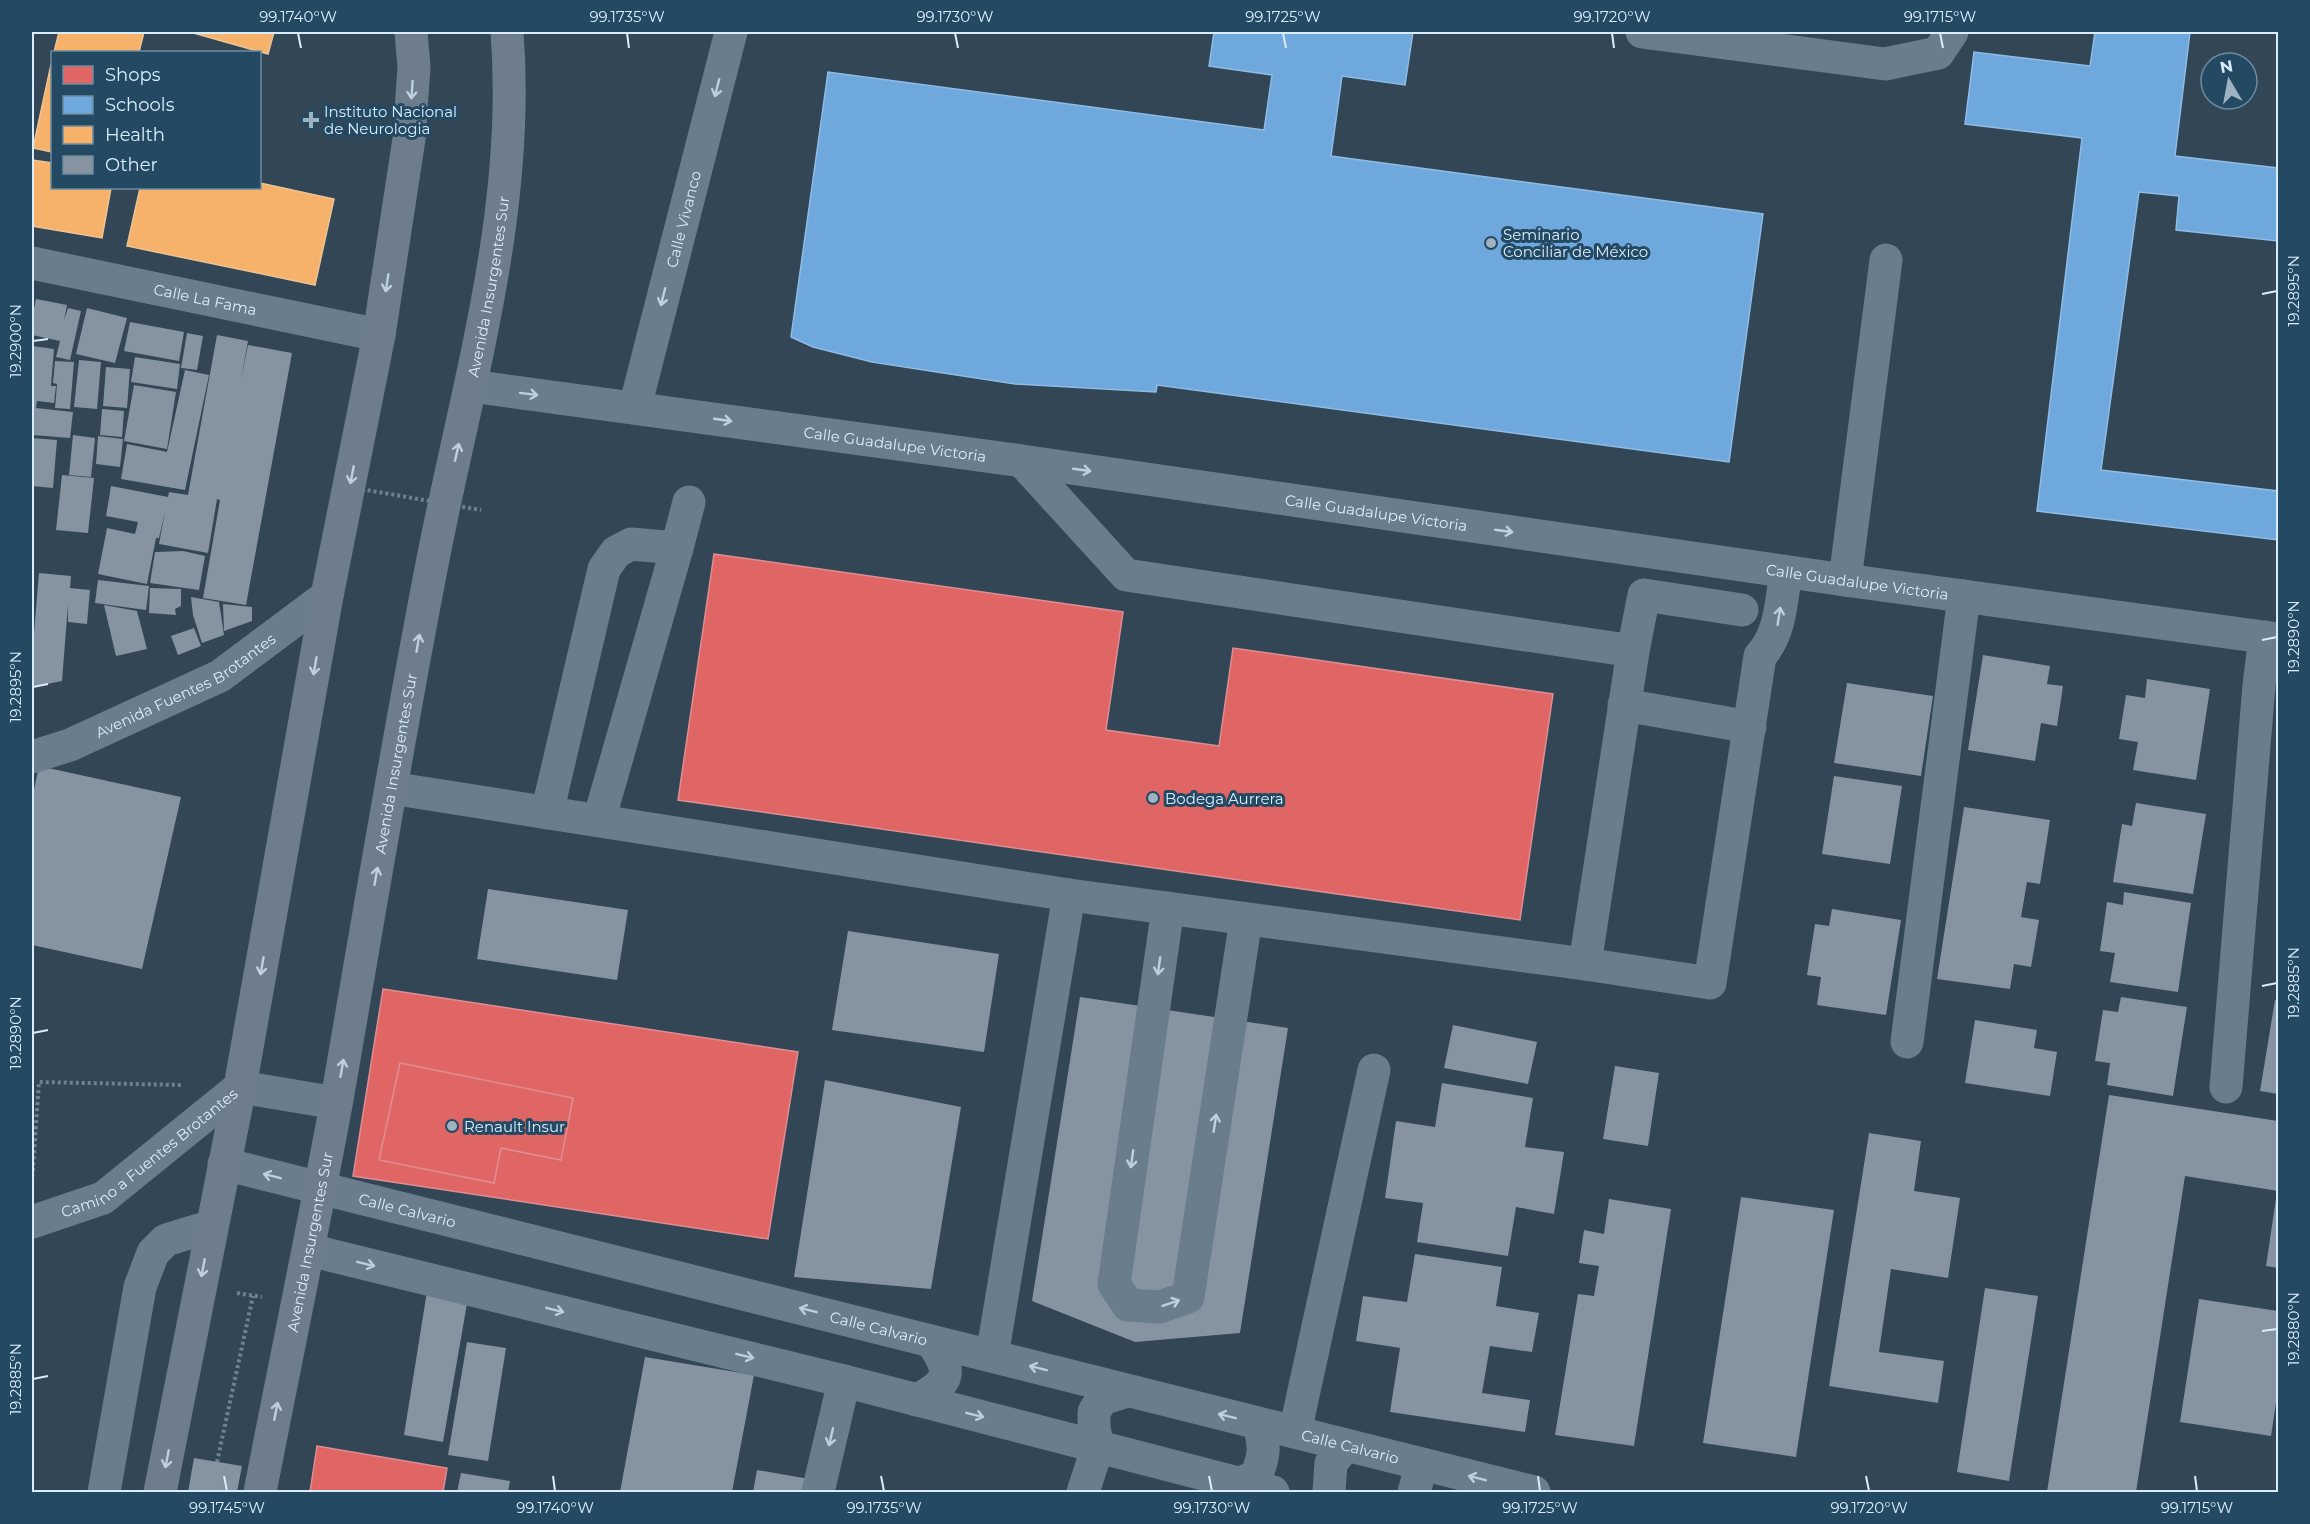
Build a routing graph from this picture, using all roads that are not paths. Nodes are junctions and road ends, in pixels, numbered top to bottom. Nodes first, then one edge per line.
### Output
1 (411, 32) edge
2 (507, 32) edge
3 (732, 32) edge
4 (1642, 32) edge
5 (1952, 32) edge
6 (1886, 260) dead end
7 (32, 263) edge
8 (379, 335) junction
9 (471, 386) junction
10 (635, 407) junction
11 (1022, 462) junction
12 (689, 502) dead end
13 (677, 548) junction
14 (1747, 565) junction
15 (1786, 572) junction
16 (1845, 580) junction
17 (327, 596) junction
18 (1965, 596) junction
19 (1742, 610) junction
20 (2272, 638) edge
21 (1633, 651) junction
22 (1760, 656) junction
23 (1624, 705) junction
24 (1750, 727) junction
25 (32, 757) edge
26 (391, 788) junction
27 (547, 813) junction
28 (598, 820) junction
29 (1069, 895) junction
30 (1168, 908) junction
31 (1246, 919) junction
32 (1585, 964) junction
33 (1906, 1042) dead end
34 (1374, 1070) dead end
35 (240, 1087) junction
36 (2226, 1087) dead end
37 (336, 1103) junction
38 (224, 1164) junction
39 (321, 1188) junction
40 (32, 1222) edge
41 (212, 1226) junction
42 (309, 1250) junction
43 (931, 1341) junction
44 (992, 1356) junction
45 (844, 1381) junction
46 (1127, 1390) junction
47 (917, 1400) junction
48 (1259, 1425) junction
49 (1295, 1432) junction
50 (1346, 1445) junction
51 (1098, 1446) junction
52 (1418, 1478) edge
53 (1239, 1484) junction
54 (104, 1492) edge
55 (160, 1492) edge
56 (260, 1492) edge
57 (818, 1492) edge
58 (1083, 1492) edge
59 (1273, 1492) edge
60 (1329, 1492) edge
61 (1534, 1492) edge

1 -> 8 main road
2 - 9 main road, Avenida Insurgentes Sur
3 -> 10 street, Calle Vivanco
4 - 5 street
6 - 16 street
7 - 8 street, Calle La Fama
8 -> 17 main road
9 -> 10 street, Calle Guadalupe Victoria
26 -> 9 main road, Avenida Insurgentes Sur
10 -> 11 street, Calle Guadalupe Victoria
11 -> 14 street, Calle Guadalupe Victoria
11 - 21 street
12 - 13 street
13 - 27 street
13 - 28 street
14 - 15 street, Calle Guadalupe Victoria
14 - 19 street
15 - 16 street, Calle Guadalupe Victoria
22 -> 15 street
16 - 18 street, Calle Guadalupe Victoria
17 - 25 street, Avenida Fuentes Brotantes
17 -> 35 main road
18 - 20 street, Calle Guadalupe Victoria
18 - 33 street
19 - 21 street
19 - 22 street
20 - 36 street
21 - 23 street
22 - 24 street
23 - 24 street
23 - 32 street
24 - 32 street
26 - 27 street
37 -> 26 main road, Avenida Insurgentes Sur
27 - 28 street
28 - 29 street
29 - 30 street
29 - 44 street
30 - 31 street
30 -> 31 street
31 - 32 street
34 - 49 street
35 - 37 street, Camino a Fuentes Brotantes
35 - 38 main road
35 - 40 street, Camino a Fuentes Brotantes
37 - 39 main road, Avenida Insurgentes Sur
39 -> 38 street, Calle Calvario
38 - 41 main road
39 - 42 main road, Avenida Insurgentes Sur
43 -> 39 street, Calle Calvario
41 - 54 street
41 -> 55 main road
42 -> 45 street
56 -> 42 main road, Avenida Insurgentes Sur
43 - 44 street, Calle Calvario
43 - 47 street
46 -> 44 street, Calle Calvario
45 - 47 street
45 -> 57 street
48 -> 46 street, Calle Calvario
46 - 51 street
47 -> 51 street
48 - 49 street, Calle Calvario
48 - 53 street
49 - 50 street, Calle Calvario
50 - 52 street, Calle Calvario
50 - 60 street
51 - 53 street
51 - 58 street
61 -> 52 street, Calle Calvario
53 - 59 street

